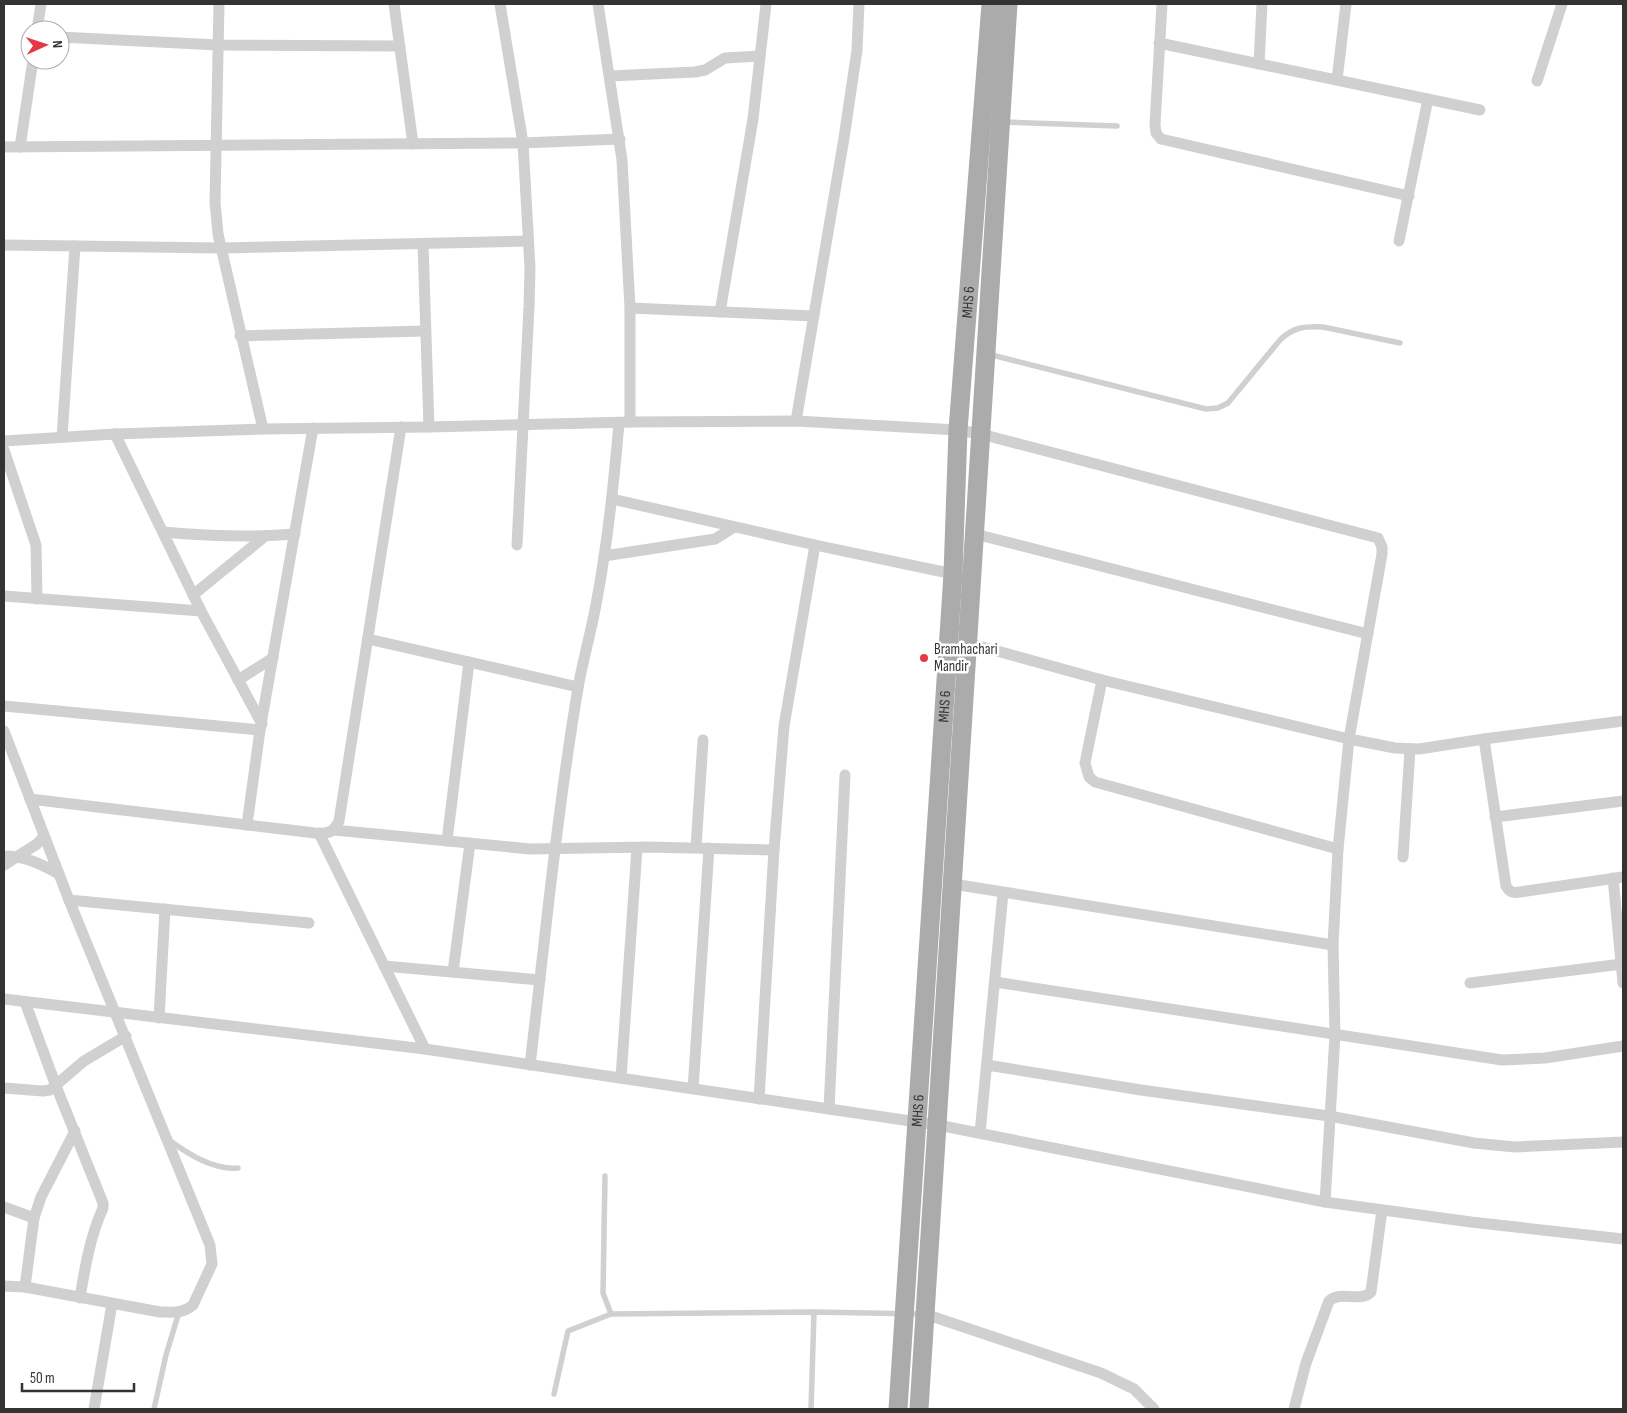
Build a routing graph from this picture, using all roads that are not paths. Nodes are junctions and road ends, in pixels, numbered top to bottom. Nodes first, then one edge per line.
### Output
1 (41, 4) edge
2 (219, 4) edge
3 (394, 4) edge
4 (500, 4) edge
5 (598, 4) edge
6 (766, 4) edge
7 (859, 4) edge
8 (991, 4) edge
9 (1008, 4) edge
10 (1162, 4) edge
11 (1262, 4) edge
12 (1346, 4) edge
13 (1562, 4) edge
14 (39, 20) edge
15 (70, 38) edge
16 (1159, 42) junction
17 (218, 45) junction
18 (400, 46) junction
19 (760, 56) junction
20 (1259, 64) junction
21 (32, 70) edge
22 (610, 76) junction
23 (1338, 80) junction
24 (1537, 81) dead end
25 (1428, 99) junction
26 (1480, 110) dead end
27 (1000, 122) junction
28 (1117, 126) dead end
29 (620, 139) junction
30 (523, 143) junction
31 (413, 144) junction
32 (216, 146) junction
33 (4, 147) edge
34 (20, 147) junction
35 (1409, 196) junction
36 (528, 241) junction
37 (1399, 241) dead end
38 (422, 244) junction
39 (4, 245) edge
40 (75, 246) junction
41 (220, 248) junction
42 (630, 308) junction
43 (720, 312) junction
44 (814, 316) junction
45 (425, 331) junction
46 (240, 336) junction
47 (1400, 344) dead end
48 (986, 353) junction
49 (796, 421) junction
50 (624, 422) junction
51 (524, 425) junction
52 (429, 427) junction
53 (313, 428) junction
54 (401, 428) junction
55 (263, 429) junction
56 (958, 430) junction
57 (115, 434) junction
58 (981, 434) junction
59 (62, 437) junction
60 (4, 441) edge
61 (4, 450) edge
62 (612, 499) junction
63 (734, 527) junction
64 (163, 532) junction
65 (295, 534) junction
66 (975, 534) junction
67 (264, 537) junction
68 (517, 545) dead end
69 (815, 545) junction
70 (604, 556) junction
71 (953, 574) junction
72 (972, 578) junction
73 (193, 595) junction
74 (4, 596) edge
75 (37, 599) junction
76 (201, 611) junction
77 (1368, 634) junction
78 (368, 639) junction
79 (968, 643) junction
80 (273, 658) junction
81 (469, 662) junction
82 (238, 680) junction
83 (1102, 680) junction
84 (578, 687) junction
85 (4, 706) edge
86 (1623, 721) edge
87 (261, 727) junction
88 (4, 731) edge
89 (1349, 739) junction
90 (1484, 739) junction
91 (703, 740) dead end
92 (1410, 750) junction
93 (9, 756) edge
94 (845, 775) dead end
95 (30, 799) junction
96 (1623, 801) edge
97 (1495, 817) junction
98 (247, 825) junction
99 (334, 830) junction
100 (319, 833) junction
101 (44, 836) junction
102 (447, 841) junction
103 (470, 843) junction
104 (556, 847) junction
105 (696, 847) junction
106 (637, 848) junction
107 (709, 848) junction
108 (1338, 849) junction
109 (774, 850) junction
110 (4, 856) edge
111 (17, 856) junction
112 (1403, 857) dead end
113 (4, 865) edge
114 (59, 874) junction
115 (1618, 877) edge
116 (952, 884) junction
117 (1003, 893) junction
118 (69, 900) junction
119 (165, 909) junction
120 (309, 923) dead end
121 (1332, 945) junction
122 (1622, 964) junction
123 (384, 966) junction
124 (453, 972) junction
125 (540, 980) junction
126 (995, 982) junction
127 (1470, 983) dead end
128 (1623, 983) edge
129 (5, 998) edge
130 (25, 1002) junction
131 (116, 1012) junction
132 (159, 1018) junction
133 (1334, 1035) junction
134 (126, 1036) junction
135 (1623, 1046) edge
136 (425, 1049) junction
137 (530, 1065) junction
138 (987, 1065) junction
139 (621, 1078) junction
140 (56, 1086) junction
141 (4, 1088) edge
142 (693, 1089) junction
143 (759, 1099) junction
144 (829, 1109) junction
145 (1329, 1116) junction
146 (916, 1122) junction
147 (938, 1125) junction
148 (75, 1131) junction
149 (980, 1133) junction
150 (167, 1138) junction
151 (1623, 1142) edge
152 (238, 1168) dead end
153 (605, 1176) dead end
154 (1325, 1202) junction
155 (4, 1207) edge
156 (1382, 1210) junction
157 (34, 1218) junction
158 (1623, 1239) edge
159 (4, 1286) edge
160 (25, 1287) junction
161 (80, 1298) junction
162 (112, 1304) junction
163 (179, 1312) junction
164 (814, 1312) junction
165 (610, 1314) junction
166 (904, 1314) junction
167 (925, 1314) junction
168 (554, 1394) dead end
169 (94, 1409) edge
170 (154, 1409) edge
171 (811, 1409) edge
172 (898, 1409) edge
173 (919, 1409) edge
174 (1154, 1409) edge
175 (1294, 1409) edge

1 - 14 street
2 - 17 street
3 - 18 street
4 - 30 street
5 - 22 street
6 - 19 street
7 - 44 street
8 - 56 main road, MHS 6
9 - 27 main road
10 - 16 street
11 - 20 street
12 - 23 street
13 - 24 street
15 - 17 street
16 - 20 street
16 - 35 street
17 - 18 street
17 - 32 street
18 - 31 street
19 - 22 street
19 - 43 street
20 - 23 street
21 - 34 street
22 - 29 street
23 - 25 street
25 - 26 street
25 - 35 street
27 - 28 lane
27 - 48 main road
29 - 30 street
29 - 42 street
30 - 31 street
30 - 36 street
31 - 32 street
32 - 34 street
32 - 41 street
33 - 34 street
35 - 37 street
36 - 38 street
36 - 51 street
38 - 41 street
38 - 45 street
39 - 40 street
40 - 41 street
40 - 59 street
41 - 46 street
42 - 43 street
42 - 50 street
43 - 44 street
44 - 49 street
45 - 46 street
45 - 52 street
46 - 55 street
47 - 48 lane
48 - 58 main road
49 - 50 street
49 - 56 street
50 - 51 street
50 - 62 street
51 - 52 street
51 - 68 street
52 - 54 street
53 - 54 street
53 - 55 street
53 - 65 street
54 - 78 street
55 - 57 street
56 - 58 street
56 - 71 main road, MHS 6
57 - 59 street
57 - 64 street
58 - 66 main road
58 - 77 street
59 - 60 street
61 - 75 street
62 - 63 street
62 - 70 street
63 - 69 street
63 - 70 street
64 - 67 street
64 - 73 street
65 - 67 street
65 - 80 street
66 - 72 main road
66 - 77 street
67 - 73 street
69 - 71 street
69 - 109 street
70 - 84 street
71 - 72 street
71 - 146 main road, MHS 6
72 - 79 main road
73 - 76 street
74 - 75 street
75 - 76 street
76 - 82 street
77 - 89 street
78 - 81 street
78 - 99 street
79 - 83 street
79 - 116 main road
80 - 82 street
80 - 87 street
81 - 84 street
81 - 102 street
82 - 87 street
83 - 89 street
83 - 108 street
84 - 104 street
85 - 87 street
86 - 90 street
87 - 98 street
88 - 93 street
89 - 92 street
89 - 108 street
90 - 92 street
90 - 97 street
91 - 105 street
92 - 112 street
93 - 95 street
94 - 144 street
95 - 98 street
95 - 101 street
96 - 97 street
97 - 115 street
98 - 100 street
99 - 100 street
99 - 102 street
100 - 123 street
101 - 111 street
101 - 114 street
102 - 103 street
103 - 104 street
103 - 124 street
104 - 106 street
104 - 125 street
105 - 106 street
105 - 107 street
106 - 139 street
107 - 109 street
107 - 142 street
108 - 121 street
109 - 143 street
110 - 111 street
111 - 113 street
111 - 114 street
114 - 118 street
115 - 122 street
116 - 117 street
116 - 147 main road
117 - 121 street
117 - 126 street
118 - 119 street
118 - 131 street
119 - 120 street
119 - 132 street
121 - 133 street
122 - 127 street
122 - 128 street
123 - 124 street
123 - 136 street
124 - 125 street
125 - 137 street
126 - 133 street
126 - 138 street
129 - 130 street
130 - 131 street
130 - 140 street
131 - 132 street
131 - 134 street
132 - 136 street
133 - 135 street
133 - 145 street
134 - 140 street
134 - 150 street
136 - 137 street
137 - 139 street
138 - 145 street
138 - 149 street
139 - 142 street
140 - 141 street
140 - 148 street
142 - 143 street
143 - 144 street
144 - 146 street
145 - 151 street
145 - 154 street
146 - 147 street
146 - 166 main road, MHS 6
147 - 149 street
147 - 167 main road
148 - 157 street
148 - 161 street
149 - 154 street
150 - 152 lane
150 - 163 street
153 - 165 lane
154 - 156 street
155 - 157 street
156 - 158 street
156 - 175 street
157 - 160 street
159 - 160 street
160 - 161 street
161 - 162 street
162 - 163 street
162 - 169 street
163 - 170 lane
164 - 165 lane
164 - 166 lane
164 - 171 lane
165 - 168 lane
166 - 167 lane
166 - 172 main road, MHS 6
167 - 173 main road
167 - 174 street

